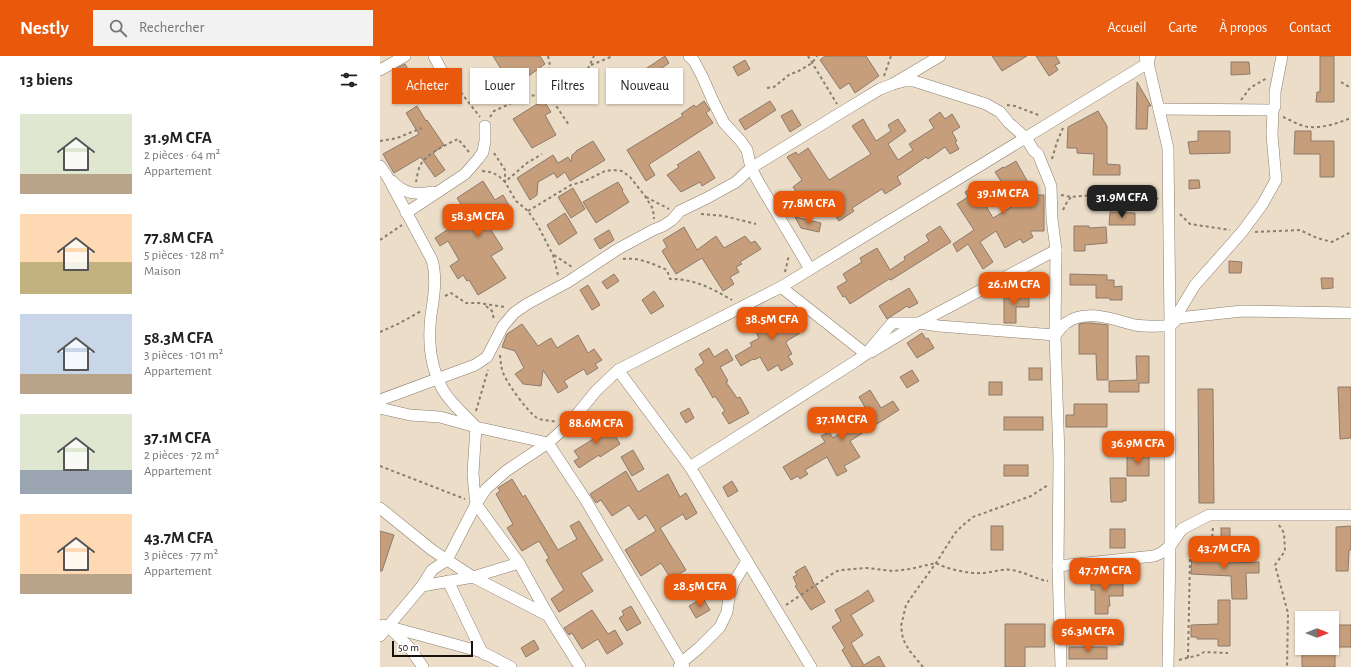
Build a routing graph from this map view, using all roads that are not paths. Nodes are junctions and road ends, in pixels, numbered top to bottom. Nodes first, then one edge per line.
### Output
1 (405, 56) edge
2 (434, 56) edge
3 (689, 56) edge
4 (940, 56) edge
5 (1282, 56) edge
6 (1147, 58) edge
7 (383, 66) edge
8 (441, 68) edge
9 (893, 84) junction
10 (1274, 108) junction
11 (1159, 109) junction
12 (485, 126) road end
13 (1026, 138) junction
14 (380, 166) edge
15 (751, 168) junction
16 (387, 176) junction
17 (437, 192) junction
18 (408, 216) junction
19 (1056, 250) junction
20 (810, 269) junction
21 (781, 287) junction
22 (1351, 313) edge
23 (919, 323) junction
24 (1170, 326) junction
25 (1055, 335) junction
26 (866, 354) junction
27 (856, 361) junction
28 (618, 370) junction
29 (438, 378) junction
30 (380, 400) edge
31 (380, 408) edge
32 (476, 427) junction
33 (548, 443) junction
34 (690, 468) junction
35 (476, 504) junction
36 (380, 508) edge
37 (1351, 515) edge
38 (1170, 546) junction
39 (432, 550) junction
40 (447, 560) junction
41 (747, 561) junction
42 (519, 563) junction
43 (1058, 566) junction
44 (432, 570) junction
45 (473, 577) junction
46 (448, 581) junction
47 (422, 586) junction
48 (549, 617) junction
49 (384, 625) edge
50 (380, 636) edge
51 (482, 652) junction
52 (681, 665) edge
53 (1171, 665) edge
54 (423, 667) edge
55 (497, 667) edge
56 (511, 667) edge
57 (580, 667) edge
58 (811, 667) edge
59 (1061, 667) edge

1 - 7 street
2 - 8 street
3 - 15 street
4 - 9 street
5 - 10 street
6 - 11 street
6 - 13 street
9 - 13 street
9 - 15 street
10 - 11 street
10 - 24 street
11 - 24 street
12 - 17 street
13 - 19 street
13 - 20 street
14 - 16 street
15 - 20 street
15 - 29 street
16 - 17 street
16 - 18 street
17 - 18 street
18 - 29 street
19 - 23 street
19 - 25 street
20 - 21 street
21 - 26 street
21 - 28 street
22 - 24 street
23 - 25 street
23 - 26 street
23 - 27 street
24 - 25 street
24 - 38 street
25 - 43 street
26 - 27 street
27 - 34 street
28 - 33 street
28 - 34 street
29 - 30 street
29 - 32 street
31 - 32 street
32 - 33 street
32 - 35 street
33 - 35 street
33 - 52 street
34 - 41 street
35 - 40 street
35 - 42 street
36 - 39 street
37 - 38 street
38 - 43 street
38 - 53 street
39 - 40 street
39 - 44 street
40 - 44 street
40 - 45 street
41 - 52 street
41 - 58 street
42 - 45 street
42 - 48 street
43 - 59 street
44 - 47 street
45 - 46 street
45 - 48 street
46 - 47 street
46 - 51 street
47 - 49 street
48 - 57 street
49 - 50 street
49 - 51 street
49 - 54 street
51 - 55 street
51 - 56 street

